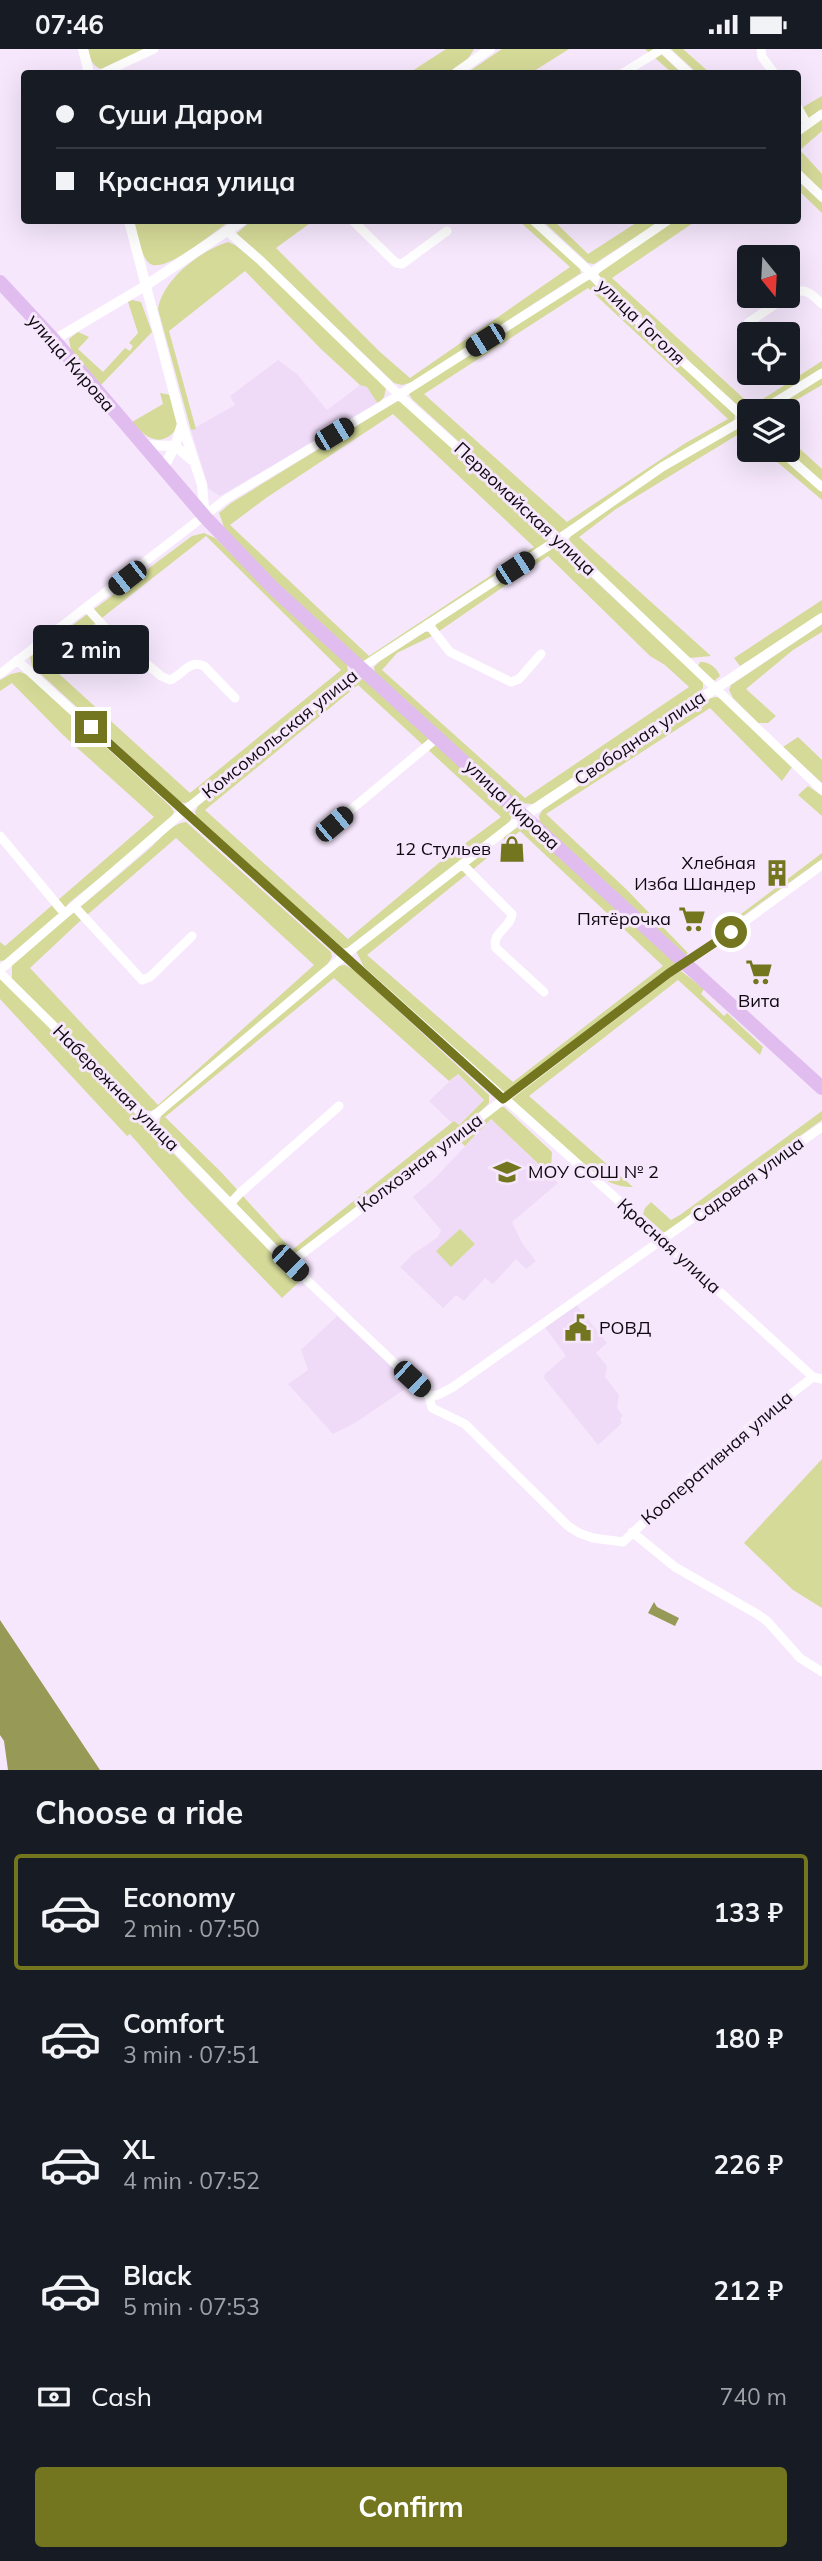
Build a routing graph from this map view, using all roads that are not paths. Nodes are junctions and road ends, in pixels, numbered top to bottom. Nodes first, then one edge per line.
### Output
1 (83, 49) edge
2 (154, 49) edge
3 (491, 49) edge
4 (663, 49) edge
5 (761, 49) edge
6 (88, 70) edge
7 (109, 70) edge
8 (460, 70) edge
9 (628, 70) edge
10 (687, 70) edge
11 (772, 70) edge
12 (801, 114) edge
13 (822, 114) edge
14 (807, 124) junction
15 (801, 129) edge
16 (801, 177) edge
17 (822, 197) edge
18 (130, 224) edge
19 (238, 224) edge
20 (356, 224) edge
21 (537, 224) edge
22 (663, 224) edge
23 (227, 231) junction
24 (447, 231) dead end
25 (591, 273) junction
26 (0, 282) edge
27 (145, 286) junction
28 (800, 289) edge
29 (822, 304) edge
30 (770, 308) edge
31 (749, 322) edge
32 (54, 340) junction
33 (822, 373) edge
34 (399, 394) junction
35 (780, 399) edge
36 (737, 409) edge
37 (182, 424) junction
38 (737, 425) edge
39 (142, 445) junction
40 (175, 446) junction
41 (195, 462) junction
42 (794, 462) edge
43 (163, 469) junction
44 (202, 485) junction
45 (822, 487) edge
46 (188, 497) junction
47 (205, 517) junction
48 (559, 539) junction
49 (88, 608) junction
50 (822, 618) edge
51 (428, 624) junction
52 (541, 654) dead end
53 (18, 660) junction
54 (361, 668) junction
55 (0, 674) edge
56 (715, 688) junction
57 (235, 698) dead end
58 (438, 737) junction
59 (822, 789) edge
60 (183, 812) junction
61 (524, 816) junction
62 (334, 824) dead end
63 (0, 836) edge
64 (462, 864) junction
65 (822, 865) edge
66 (74, 906) junction
67 (65, 914) junction
68 (191, 936) dead end
69 (344, 956) junction
70 (685, 965) junction
71 (0, 971) edge
72 (544, 992) dead end
73 (822, 1088) edge
74 (503, 1099) junction
75 (339, 1106) dead end
76 (149, 1120) junction
77 (822, 1127) edge
78 (230, 1204) junction
79 (664, 1240) junction
80 (290, 1263) junction
81 (817, 1378) edge
82 (429, 1396) junction
83 (632, 1532) junction
84 (623, 1542) joint
85 (822, 1672) edge

1 - 6 street
2 - 7 street
3 - 8 street
4 - 9 street
4 - 10 street
5 - 11 street
12 - 14 street
13 - 14 street
14 - 15 street
16 - 17 street
18 - 27 street
19 - 23 street
20 - 24 street
21 - 25 street, улица Гоголя
22 - 25 street
23 - 27 street
23 - 34 street, Первомайская улица
25 - 34 street
25 - 36 street, улица Гоголя
26 - 32 main road, улица Кирова
27 - 32 street
27 - 37 street
28 - 29 street
30 - 31 street
32 - 39 main road, улица Кирова
33 - 35 street
34 - 47 street
34 - 48 street, Первомайская улица
37 - 40 street
37 - 41 street
38 - 48 street, Комсомольская улица
39 - 40 street
39 - 43 main road, улица Кирова
40 - 41 street
40 - 43 street
41 - 44 street
42 - 45 street
43 - 46 main road, улица Кирова
44 - 46 street
44 - 47 street
46 - 47 main road, улица Кирова
47 - 49 street
47 - 54 main road, улица Кирова
48 - 51 street, Комсомольская улица
48 - 56 street, Первомайская улица
49 - 53 street
49 - 57 street
50 - 56 street, Свободная улица
51 - 52 street
51 - 54 street, Комсомольская улица
53 - 55 street
53 - 60 street, Красная улица
54 - 58 main road, улица Кирова
54 - 60 street, Комсомольская улица
56 - 59 street, Первомайская улица
56 - 61 street, Свободная улица
58 - 61 main road, улица Кирова
58 - 62 street
60 - 66 street, Комсомольская улица
60 - 69 street, Красная улица
61 - 64 street, Свободная улица
61 - 70 main road, улица Кирова
63 - 67 street
64 - 69 street, Свободная улица
64 - 72 street
65 - 70 street, Колхозная улица
66 - 67 street, Комсомольская улица
66 - 68 street
67 - 71 street, Комсомольская улица
69 - 74 street, Красная улица
69 - 76 street, Свободная улица
70 - 73 main road, улица Кирова
70 - 74 street, Колхозная улица
71 - 76 street, Набережная улица
74 - 79 street, Красная улица
74 - 80 street, Колхозная улица
75 - 78 street
76 - 78 street, Набережная улица
77 - 79 street, Садовая улица
78 - 80 street, Набережная улица
79 - 81 street, Красная улица
79 - 82 street, Садовая улица
80 - 82 street, Набережная улица
81 - 83 street, Кооперативная улица
82 - 84 street, Набережная улица
83 - 84 street, Кооперативная улица
83 - 85 street

